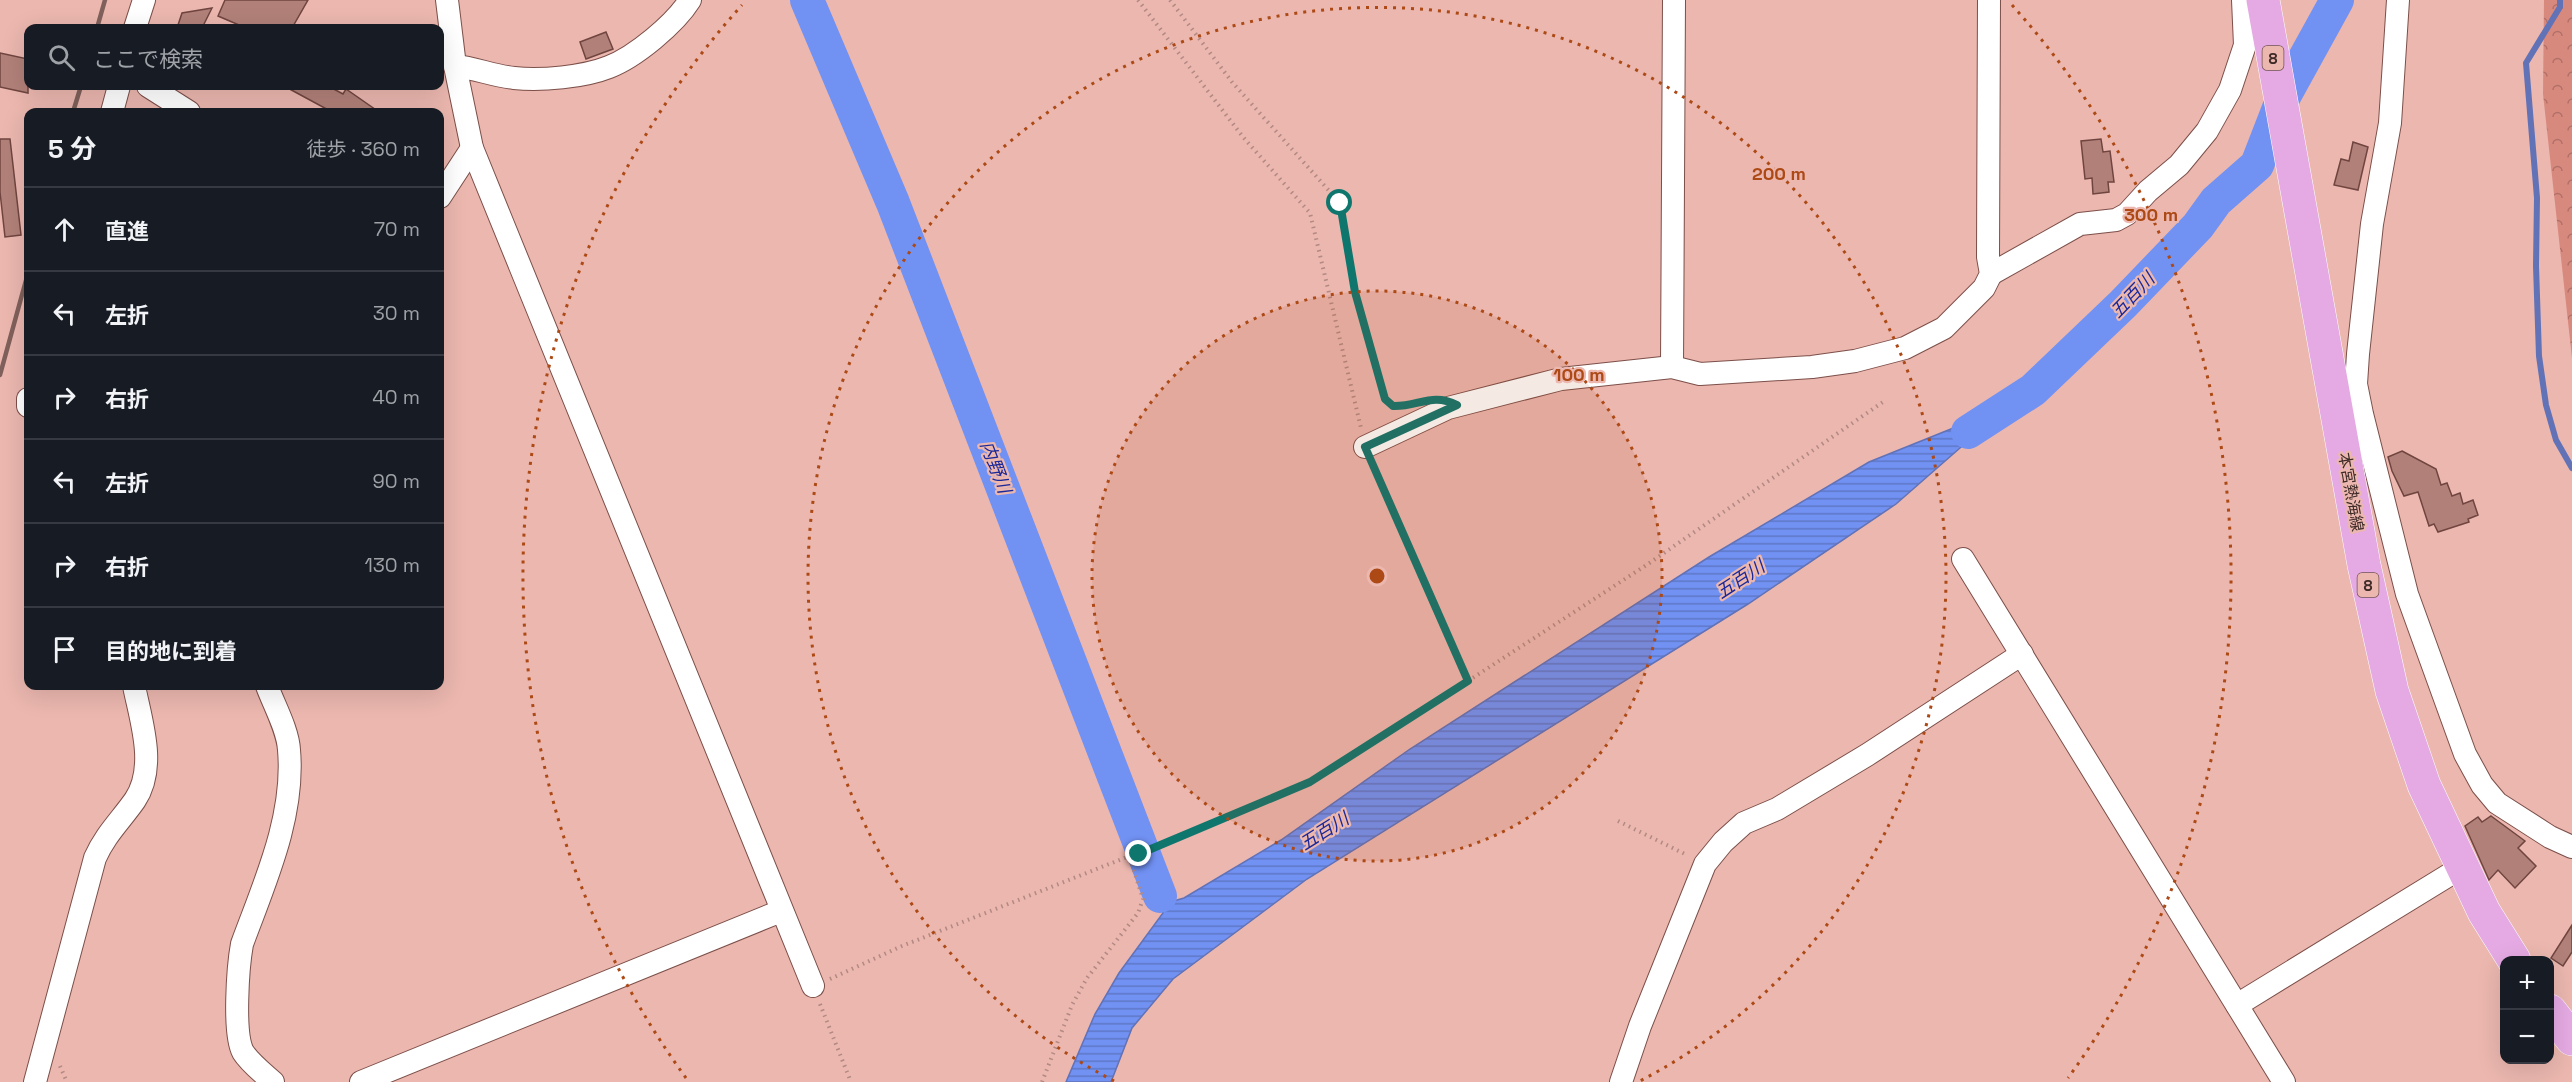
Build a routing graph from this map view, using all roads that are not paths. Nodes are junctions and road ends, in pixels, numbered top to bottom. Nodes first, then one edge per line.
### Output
1 (144, 0) edge
2 (447, 0) edge
3 (690, 0) edge
4 (1674, 0) edge
5 (1989, 0) edge
6 (2400, 1) edge
7 (2257, 4) edge
8 (136, 24) edge
9 (455, 66) junction
10 (118, 90) edge
11 (154, 90) edge
12 (113, 108) edge
13 (183, 108) edge
14 (472, 148) junction
15 (444, 191) edge
16 (1991, 274) junction
17 (1672, 367) junction
18 (1365, 447) road end
19 (1963, 559) dead end
20 (2414, 615) junction
21 (2376, 623) junction
22 (2022, 654) junction
23 (135, 690) edge
24 (268, 690) edge
25 (2572, 847) edge
26 (2462, 867) junction
27 (781, 911) junction
28 (2512, 956) edge
29 (813, 986) road end
30 (2237, 1005) junction
31 (2554, 1016) edge
32 (2572, 1040) edge
33 (35, 1082) edge
34 (273, 1082) edge
35 (361, 1082) edge
36 (1621, 1082) edge
37 (2284, 1082) edge

1 - 8 street
2 - 9 street
3 - 9 street
4 - 17 street
5 - 16 street
6 - 20 street
7 - 16 street
7 - 21 main road, 本宮熱海線 / 8
9 - 14 street
10 - 12 street
11 - 13 street
14 - 15 street
14 - 27 street
16 - 17 street
17 - 18 street
19 - 22 street
20 - 21 street
20 - 25 street
21 - 26 main road, 本宮熱海線 / 8
22 - 30 street
22 - 36 street
23 - 33 street
24 - 34 street
26 - 28 main road, 本宮熱海線 / 8
26 - 30 street
27 - 29 street
27 - 35 street
30 - 37 street
31 - 32 main road

